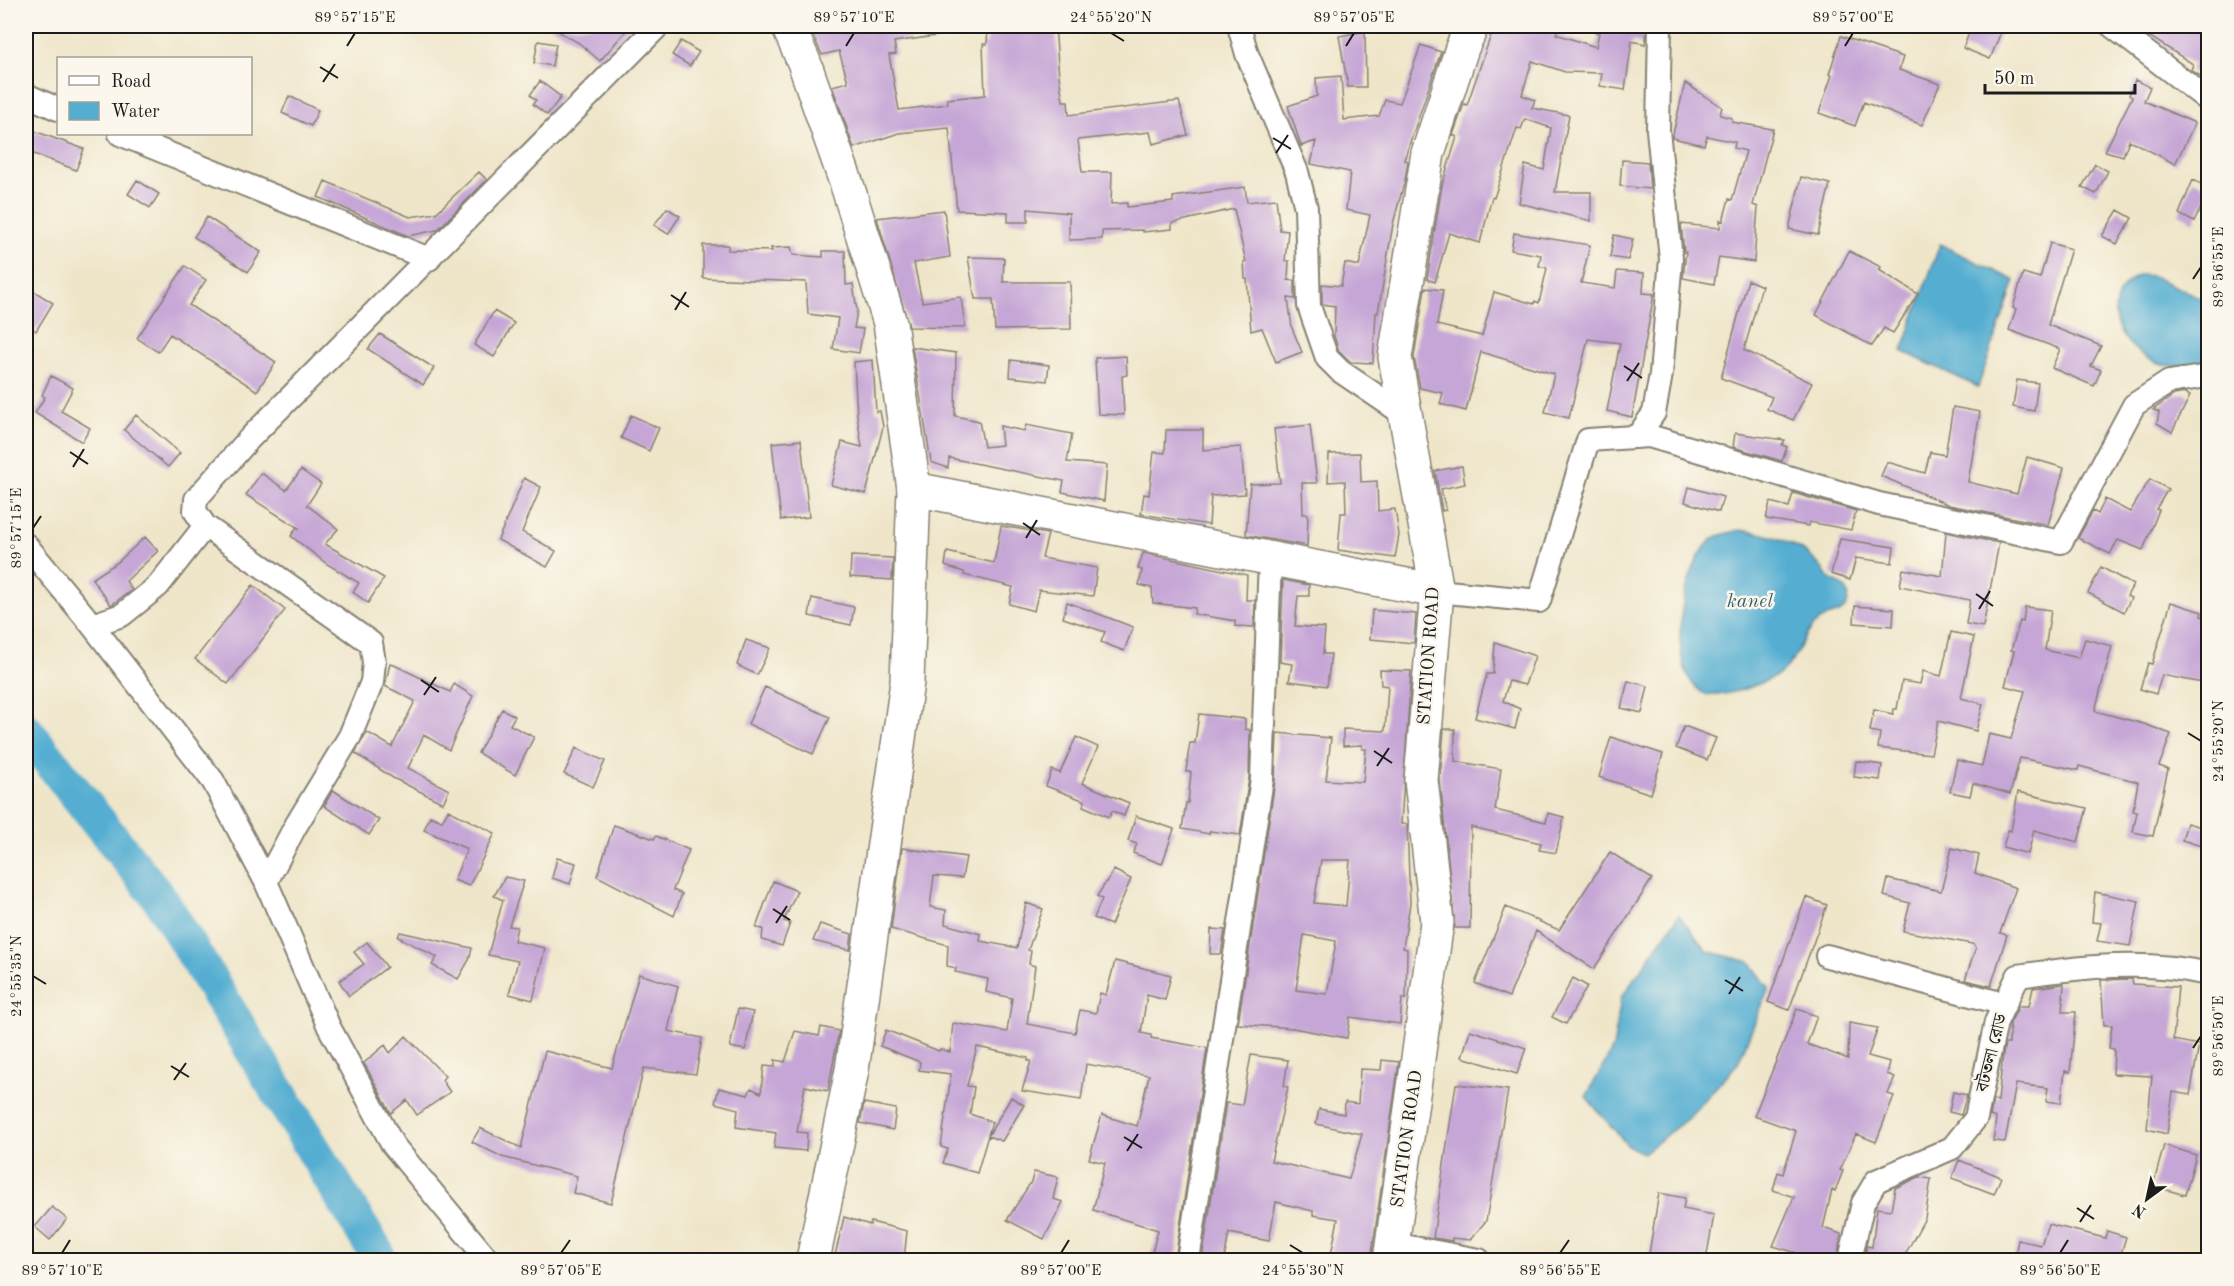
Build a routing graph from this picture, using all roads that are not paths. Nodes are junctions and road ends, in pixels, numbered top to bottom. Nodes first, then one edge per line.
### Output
1 (658, 26) edge
2 (788, 26) edge
3 (1239, 26) edge
4 (1472, 26) edge
5 (1660, 26) edge
6 (2112, 26) edge
7 (26, 95) edge
8 (2208, 100) edge
9 (57, 109) edge
10 (122, 135) edge
11 (429, 259) junction
12 (2208, 376) edge
13 (1405, 415) junction
14 (1637, 437) junction
15 (914, 489) junction
16 (205, 526) junction
17 (26, 545) edge
18 (1270, 558) junction
19 (1437, 591) junction
20 (92, 625) junction
21 (266, 882) junction
22 (1827, 956) dead end
23 (2208, 974) edge
24 (2004, 1004) junction
25 (1391, 1252) edge
26 (488, 1260) edge
27 (813, 1260) edge
28 (1188, 1260) edge
29 (1479, 1260) edge
30 (1850, 1260) edge

1 - 11 street
2 - 15 main road
3 - 13 street
4 - 13 main road, STATION ROAD
5 - 14 street
6 - 8 street
7 - 9 street
10 - 11 street
11 - 16 street
12 - 14 street
13 - 19 main road, STATION ROAD
14 - 19 street
15 - 18 main road
15 - 27 main road
16 - 20 street
16 - 21 street
17 - 20 street
18 - 19 main road
18 - 28 street
19 - 25 main road, STATION ROAD
20 - 21 street
21 - 26 street
22 - 24 street
23 - 24 street, বটতলা রোড
24 - 30 street, বটতলা রোড
25 - 29 street

